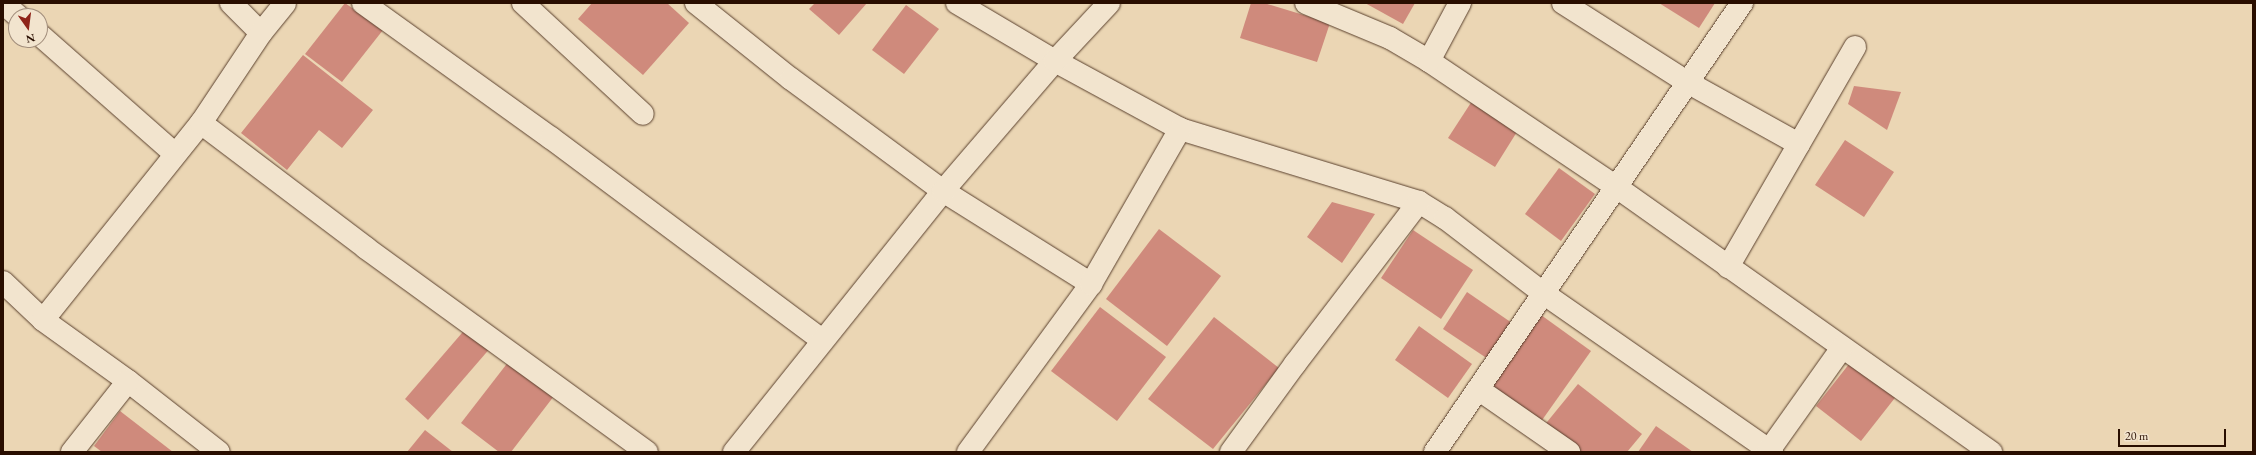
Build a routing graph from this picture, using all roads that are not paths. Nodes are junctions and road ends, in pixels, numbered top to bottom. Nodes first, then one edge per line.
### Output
1 (231, 3) edge
2 (285, 3) edge
3 (364, 3) edge
4 (523, 3) edge
5 (696, 3) edge
6 (957, 3) edge
7 (1109, 3) edge
8 (1306, 3) edge
9 (1460, 3) edge
10 (1563, 3) edge
11 (1742, 3) edge
12 (261, 33) junction
13 (48, 42) edge
14 (1855, 47) dead end
15 (1055, 61) junction
16 (1429, 61) junction
17 (1687, 82) junction
18 (643, 114) dead end
19 (201, 123) junction
20 (1180, 129) junction
21 (1799, 144) junction
22 (175, 154) junction
23 (1615, 186) junction
24 (943, 191) junction
25 (1419, 202) junction
26 (1728, 267) junction
27 (3, 282) edge
28 (1091, 284) junction
29 (1543, 293) junction
30 (43, 320) junction
31 (822, 340) junction
32 (1842, 348) junction
33 (128, 381) junction
34 (1478, 389) junction
35 (215, 451) edge
36 (1770, 451) edge
37 (72, 452) edge
38 (647, 452) edge
39 (734, 452) edge
40 (968, 452) edge
41 (1231, 452) edge
42 (1435, 452) edge
43 (1570, 452) edge
44 (1991, 452) edge

1 - 12 street
2 - 12 street
3 - 31 street
4 - 18 street
5 - 24 street
6 - 15 street
7 - 15 street
8 - 16 street
9 - 16 street
10 - 17 street
11 - 17 street
12 - 19 street
13 - 22 street
14 - 21 street
15 - 20 street
15 - 24 street
16 - 23 street
17 - 21 street
17 - 23 street
19 - 22 street
19 - 38 street
20 - 25 street
20 - 28 street
21 - 26 street
22 - 30 street
23 - 26 street
23 - 29 street
24 - 28 street
24 - 31 street
25 - 29 street
25 - 41 street
26 - 32 street
27 - 30 street
28 - 40 street
29 - 34 street
29 - 36 street
30 - 33 street
31 - 39 street
32 - 36 street
32 - 44 street
33 - 35 street
33 - 37 street
34 - 42 street
34 - 43 street

